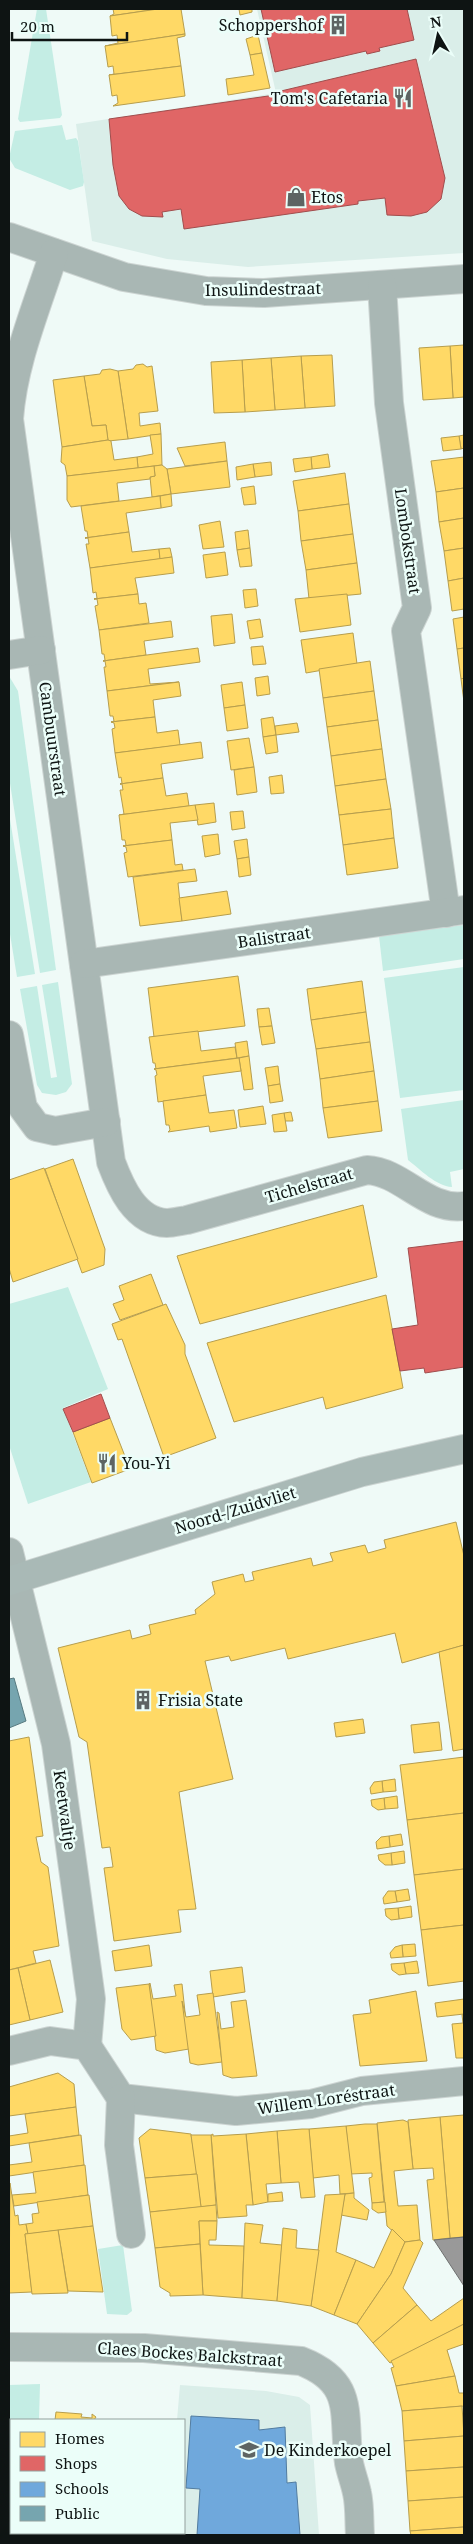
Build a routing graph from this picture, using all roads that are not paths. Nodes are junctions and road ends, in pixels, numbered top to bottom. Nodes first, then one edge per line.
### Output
1 (9, 237) edge
2 (54, 253) junction
3 (464, 279) edge
4 (382, 285) junction
5 (40, 650) junction
6 (9, 655) edge
7 (455, 911) edge
8 (84, 964) junction
9 (9, 1035) edge
10 (106, 1122) junction
11 (464, 1206) edge
12 (149, 1217) joint
13 (464, 1449) edge
14 (9, 1552) edge
15 (12, 1580) edge
16 (87, 2046) junction
17 (9, 2051) edge
18 (464, 2081) edge
19 (121, 2098) junction
20 (130, 2234) dead end
21 (9, 2347) edge
22 (360, 2535) edge

1 - 2 street, Insulindestraat
2 - 4 street, Insulindestraat
2 - 5 street, Cambuurstraat
3 - 4 street, Insulindestraat
4 - 7 street, Lombokstraat
5 - 6 street
5 - 8 street, Cambuurstraat
7 - 8 street, Balistraat
8 - 10 street, Cambuurstraat
9 - 10 street
10 - 12 street, Cambuurstraat
11 - 12 street, Tichelstraat
13 - 15 main road, Noord-/Zuidvliet
14 - 15 street, Keetwaltje
15 - 16 street, Keetwaltje
16 - 17 street
16 - 19 street
18 - 19 street, Willem Loréstraat
19 - 20 street
21 - 22 street, Claes Bockes Balckstraat

